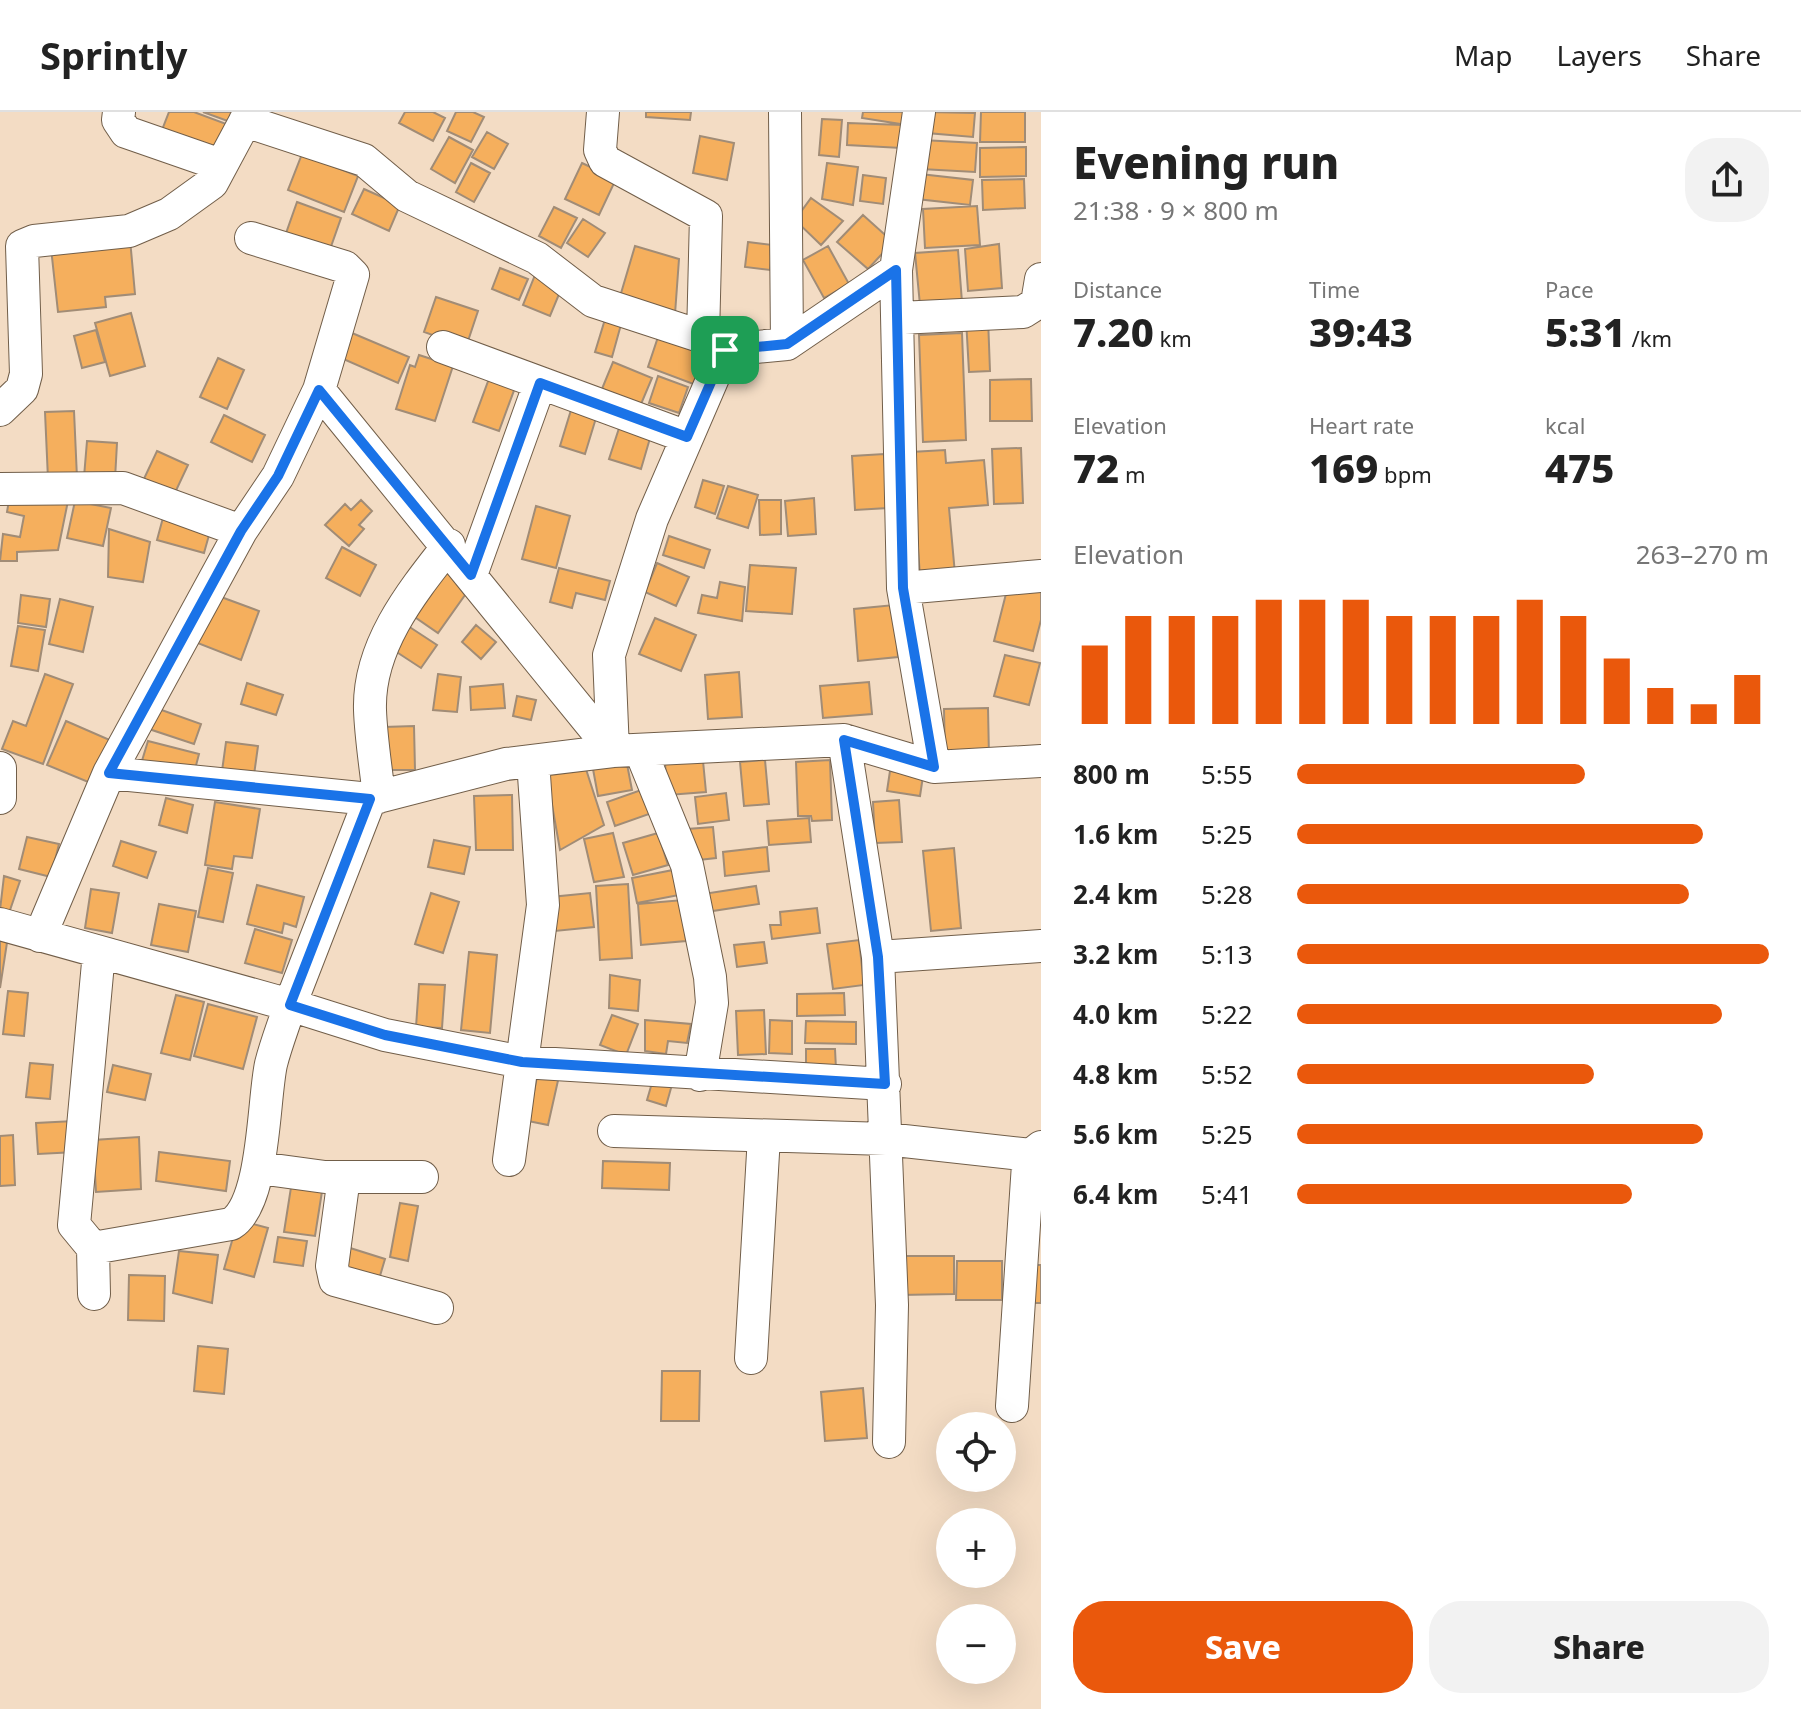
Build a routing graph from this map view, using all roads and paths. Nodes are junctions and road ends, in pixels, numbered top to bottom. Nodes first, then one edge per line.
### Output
1 (119, 112) edge
2 (603, 112) edge
3 (785, 112) edge
4 (919, 112) edge
5 (247, 117) edge
6 (221, 165) junction
7 (251, 238) dead end
8 (896, 270) junction
9 (1041, 279) edge
10 (899, 318) junction
11 (714, 343) junction
12 (787, 344) junction
13 (443, 347) dead end
14 (540, 383) junction
15 (319, 390) junction
16 (0, 410) edge
17 (687, 437) junction
18 (0, 489) edge
19 (241, 531) junction
20 (449, 545) junction
21 (471, 575) junction
22 (1041, 576) edge
23 (903, 588) junction
24 (844, 740) junction
25 (627, 752) junction
26 (533, 761) junction
27 (1041, 761) edge
28 (934, 767) junction
29 (0, 768) edge
30 (109, 773) junction
31 (0, 798) edge
32 (375, 798) junction
33 (0, 924) edge
34 (40, 936) junction
35 (1041, 946) edge
36 (99, 952) junction
37 (878, 957) junction
38 (290, 1005) junction
39 (522, 1062) junction
40 (700, 1075) junction
41 (885, 1084) junction
42 (614, 1131) dead end
43 (764, 1136) junction
44 (886, 1139) junction
45 (1036, 1151) edge
46 (509, 1160) dead end
47 (259, 1168) junction
48 (344, 1177) junction
49 (422, 1177) dead end
50 (93, 1248) junction
51 (94, 1294) dead end
52 (437, 1308) dead end
53 (751, 1358) dead end
54 (1012, 1406) dead end
55 (889, 1442) dead end

1 - 6 street
2 - 11 street
3 - 12 street
4 - 8 street
5 - 6 street
5 - 11 street
6 - 16 street
7 - 15 street
8 - 10 street
8 - 12 street
9 - 10 street
10 - 23 street
11 - 12 street
11 - 17 street
13 - 14 street
14 - 17 street
14 - 21 street
15 - 19 street
15 - 20 street
17 - 25 street
18 - 19 street
19 - 30 street
20 - 21 street
20 - 32 street
21 - 25 street
22 - 23 street
23 - 28 street
24 - 25 street
24 - 28 street
24 - 37 street
25 - 26 street
25 - 40 street
26 - 32 street
26 - 39 street
27 - 28 street
29 - 31 street
30 - 32 street
30 - 34 street
32 - 38 street
33 - 34 street
34 - 36 street
35 - 37 street
36 - 38 street
36 - 50 street
37 - 41 street
38 - 39 street
38 - 47 street
39 - 40 street
39 - 46 street
40 - 41 street
41 - 44 street
42 - 43 street
43 - 44 street
43 - 53 street
44 - 45 street
44 - 55 street
45 - 54 street
47 - 48 street
47 - 50 street
48 - 49 street
48 - 52 street
50 - 51 street

